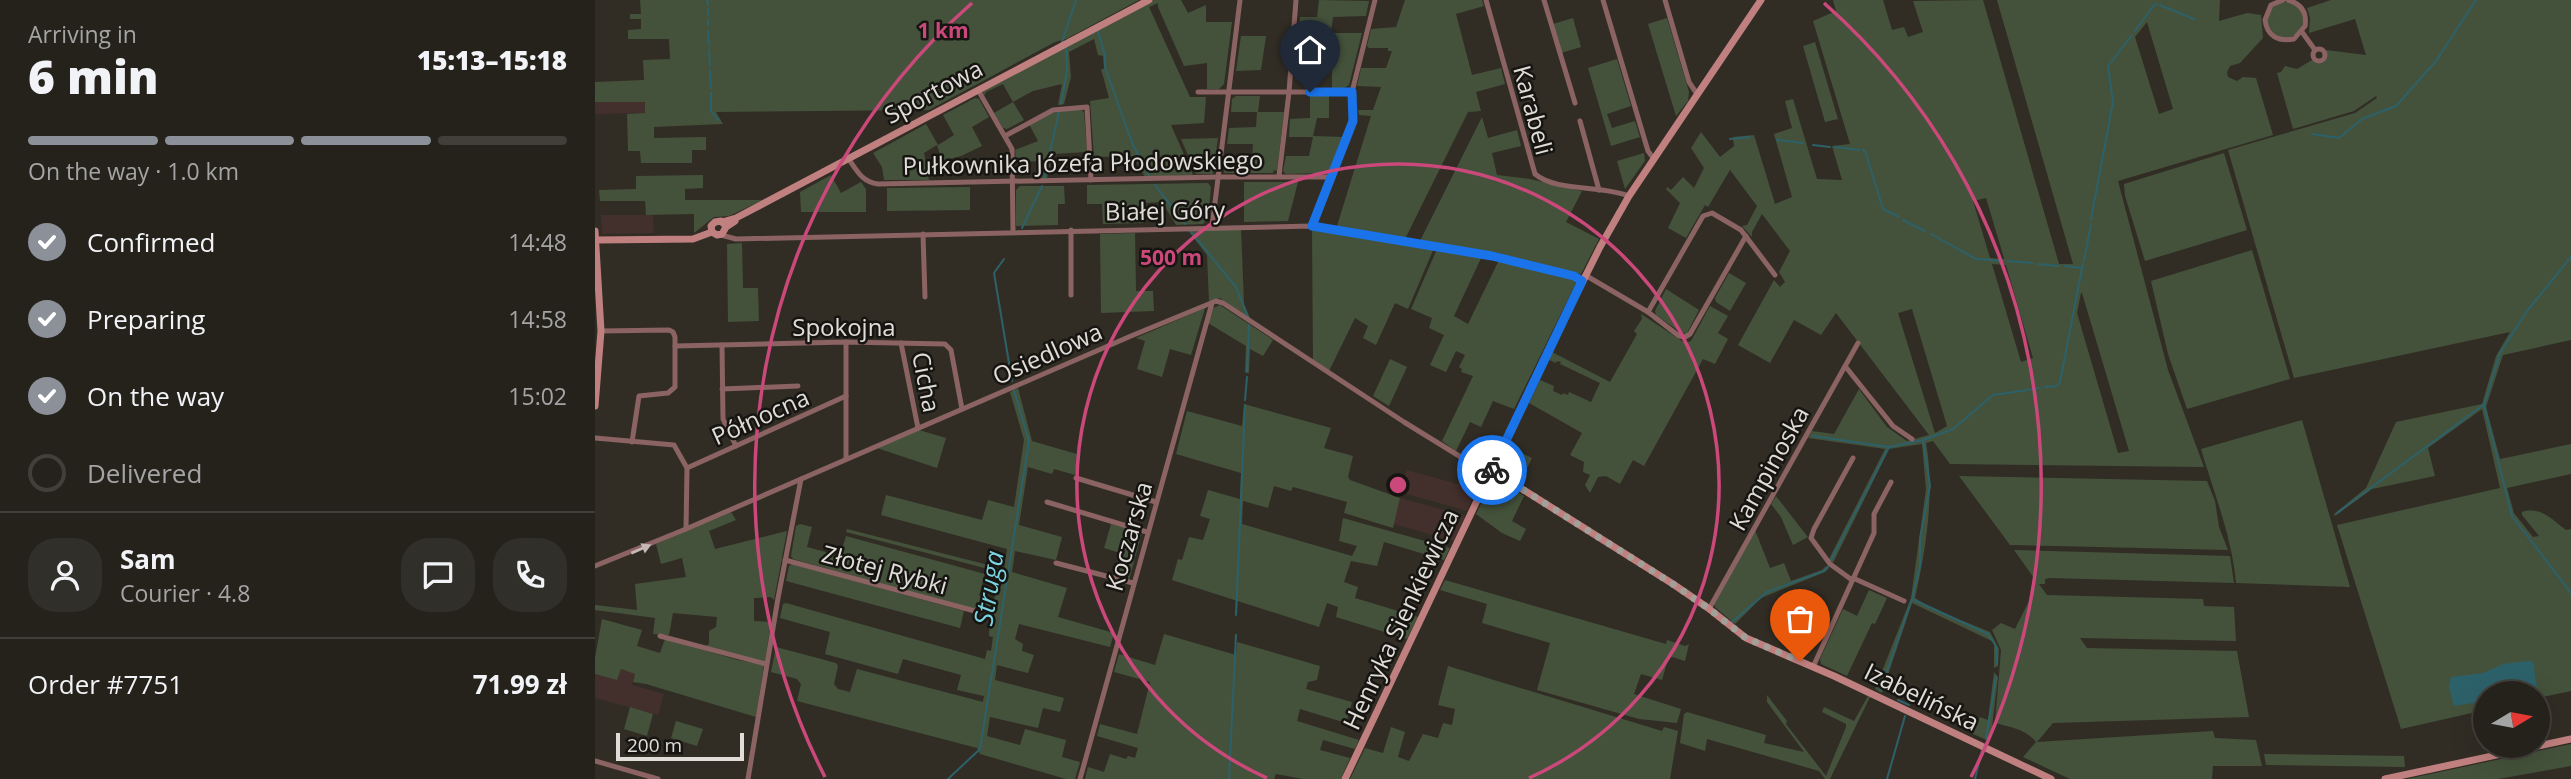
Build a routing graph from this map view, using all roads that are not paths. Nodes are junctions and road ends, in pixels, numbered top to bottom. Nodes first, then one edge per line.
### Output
1 (1149, 0) edge
2 (1240, 0) edge
3 (1296, 0) edge
4 (1375, 0) edge
5 (1486, 0) edge
6 (1544, 0) edge
7 (1603, 0) edge
8 (1665, 0) edge
9 (2281, 0) edge
10 (2291, 0) edge
11 (1758, 2) edge
12 (2302, 32) junction
13 (2315, 50) dead end
14 (978, 90) junction
15 (1199, 92) dead end
16 (1228, 92) junction
17 (1290, 92) junction
18 (1352, 92) junction
19 (1697, 94) junction
20 (1575, 103) dead end
21 (1580, 121) dead end
22 (1005, 136) junction
23 (848, 158) junction
24 (1654, 159) junction
25 (1279, 176) junction
26 (1217, 177) junction
27 (1330, 177) junction
28 (1091, 180) junction
29 (1013, 182) junction
30 (1599, 190) junction
31 (1629, 196) junction
32 (1212, 226) junction
33 (1312, 226) junction
34 (724, 229) junction
35 (1071, 230) junction
36 (595, 231) edge
37 (712, 232) junction
38 (1013, 232) junction
39 (923, 234) junction
40 (1746, 236) junction
41 (596, 240) edge
42 (1775, 275) dead end
43 (1584, 278) junction
44 (1071, 295) dead end
45 (925, 297) dead end
46 (1212, 303) junction
47 (1648, 312) junction
48 (601, 331) junction
49 (846, 342) junction
50 (901, 343) junction
51 (1858, 343) dead end
52 (722, 345) junction
53 (675, 346) junction
54 (1845, 366) junction
55 (798, 386) dead end
56 (722, 389) junction
57 (846, 396) junction
58 (595, 406) edge
59 (962, 409) junction
60 (919, 428) junction
61 (595, 438) edge
62 (1912, 439) dead end
63 (632, 442) junction
64 (736, 446) junction
65 (1853, 458) dead end
66 (846, 459) junction
67 (688, 468) junction
68 (1491, 472) junction
69 (1076, 478) dead end
70 (800, 479) junction
71 (1891, 482) dead end
72 (1047, 502) dead end
73 (1156, 502) junction
74 (686, 529) junction
75 (1147, 532) junction
76 (785, 560) junction
77 (1056, 562) dead end
78 (595, 566) edge
79 (1853, 579) junction
80 (1133, 583) junction
81 (1904, 601) dead end
82 (1709, 609) junction
83 (975, 611) dead end
84 (660, 636) dead end
85 (766, 664) junction
86 (1813, 667) junction
87 (2571, 739) edge
88 (595, 761) edge
89 (658, 779) edge
90 (748, 779) edge
91 (1080, 779) edge
92 (1345, 779) edge
93 (2051, 779) edge
94 (2385, 779) edge

1 - 14 street, Sportowa
2 - 16 street
3 - 17 street
4 - 18 street
5 - 30 street, Karabeli
6 - 20 street
7 - 24 street
8 - 19 street
9 - 12 street
10 - 12 street
11 - 19 street, Henryka Sienkiewicza
12 - 13 street
14 - 22 street
14 - 23 street, Sportowa
15 - 16 street
16 - 17 street
16 - 26 street
17 - 18 street
17 - 25 street
18 - 27 street
19 - 24 street, Henryka Sienkiewicza
21 - 30 street
22 - 28 street
22 - 29 street
23 - 29 street, Pułkownika Józefa Płodowskiego
23 - 34 street, Sportowa
24 - 31 street, Henryka Sienkiewicza
25 - 26 street, Pułkownika Józefa Płodowskiego
25 - 27 street, Pułkownika Józefa Płodowskiego
26 - 28 street, Pułkownika Józefa Płodowskiego
26 - 32 street
27 - 33 street
28 - 29 street, Pułkownika Józefa Płodowskiego
29 - 38 street
30 - 31 street, Karabeli
31 - 43 street, Henryka Sienkiewicza
32 - 33 street, Białej Góry
32 - 35 street, Białej Góry
33 - 43 street, Białej Góry
34 - 37 street
34 - 37 street, Sportowa
34 - 39 street, Białej Góry
35 - 38 street, Białej Góry
35 - 44 street
36 - 41 street
37 - 41 street
38 - 39 street, Białej Góry
39 - 45 street
40 - 42 street
40 - 47 street
40 - 47 street, Białej Góry
41 - 48 street
43 - 47 street, Białej Góry
43 - 68 street, Henryka Sienkiewicza
46 - 59 street, Osiedlowa
46 - 68 street
46 - 73 street, Koczarska
48 - 53 street
48 - 58 street
49 - 50 street, Spokojna
49 - 52 street, Spokojna
49 - 57 street
50 - 59 street, Spokojna
50 - 60 street, Cicha
51 - 54 street, Kampinoska
52 - 53 street, Spokojna
52 - 56 street
53 - 63 street
54 - 62 street
54 - 82 street, Kampinoska
55 - 56 street
56 - 64 street
57 - 64 street, Północna
57 - 66 street
59 - 60 street, Osiedlowa
60 - 66 street, Osiedlowa
61 - 63 street
63 - 67 street
64 - 67 street, Północna
65 - 79 street
66 - 70 street, Osiedlowa
67 - 74 street
68 - 82 street, Izabelińska
68 - 92 street, Henryka Sienkiewicza
69 - 73 street
70 - 74 street, Osiedlowa
70 - 76 street
71 - 79 street
72 - 75 street
73 - 75 street, Koczarska
78 -> 74 street, Osiedlowa
75 - 80 street, Koczarska
76 - 83 street, Złotej Rybki
76 - 85 street
77 - 80 street
79 - 81 street
79 - 86 street
80 - 91 street, Koczarska
82 - 86 street, Izabelińska
84 - 85 street
85 - 90 street
86 - 93 street, Izabelińska
87 - 94 street
88 - 89 street

